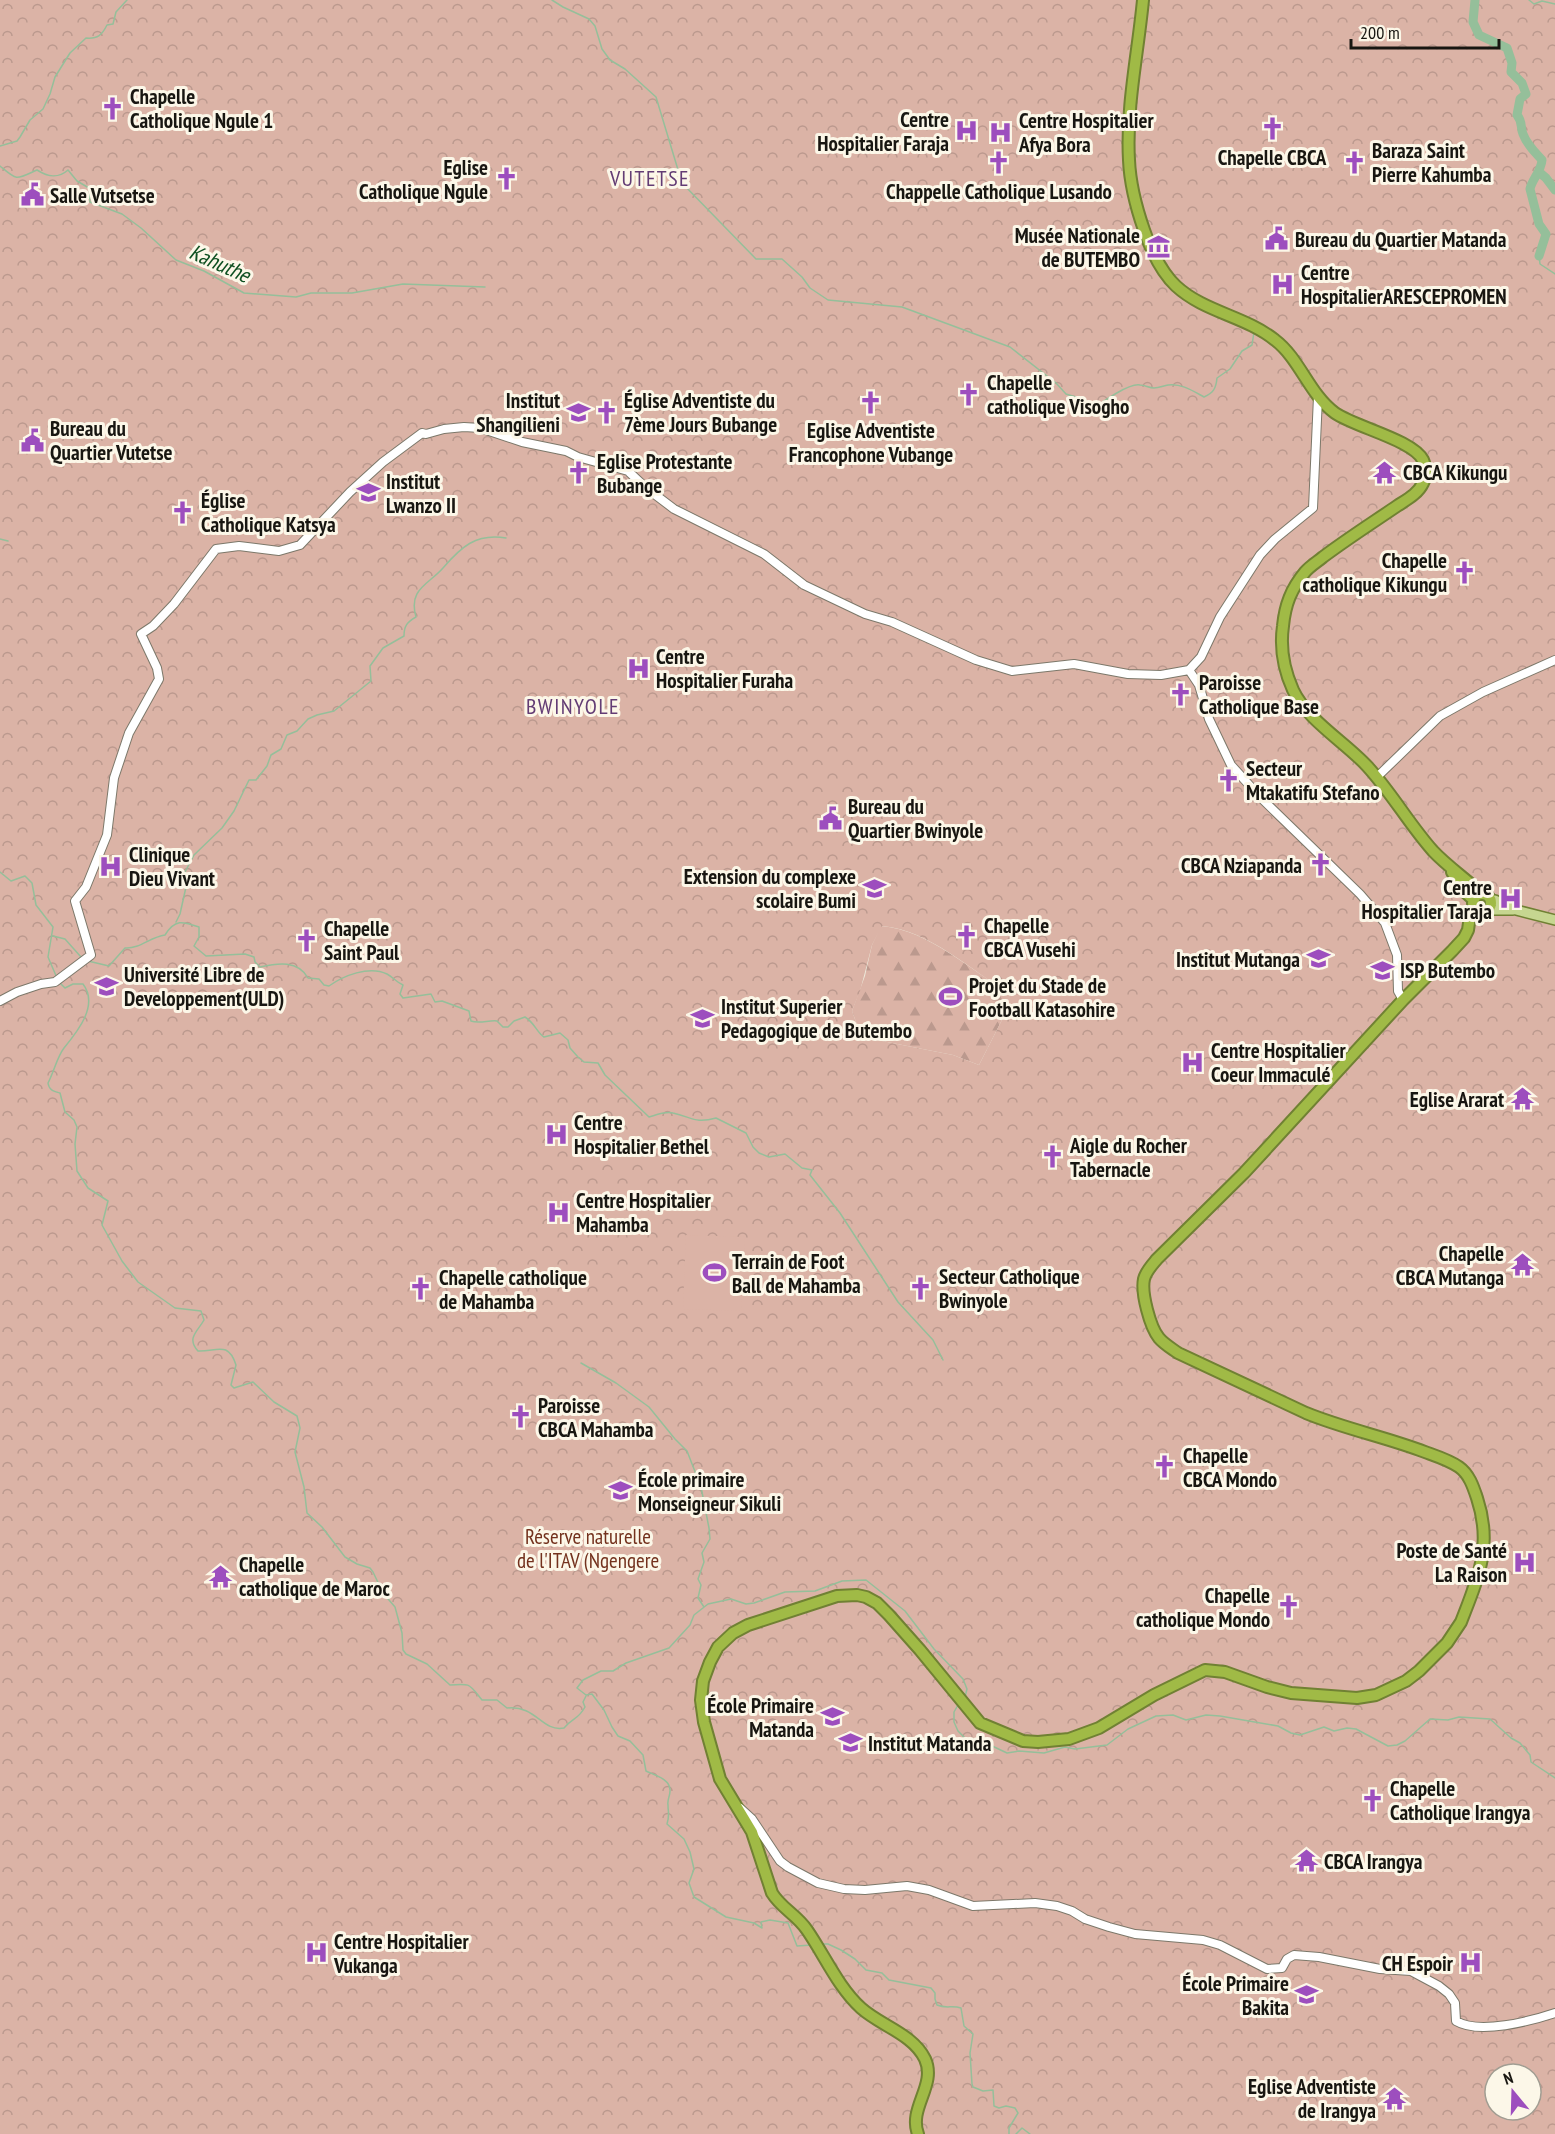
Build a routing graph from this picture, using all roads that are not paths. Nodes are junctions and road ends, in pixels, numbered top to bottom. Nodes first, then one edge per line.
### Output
1 (1143, 0) edge
2 (1318, 397) junction
3 (1555, 660) edge
4 (1189, 670) junction
5 (1377, 777) junction
6 (1482, 904) junction
7 (1555, 920) edge
8 (1403, 1000) junction
9 (0, 1001) edge
10 (736, 1807) junction
11 (1555, 2013) edge
12 (918, 2134) edge

1 - 2 highway
2 - 4 street
2 - 5 highway
3 - 5 street
4 - 8 street
4 - 9 street
5 - 6 highway
6 - 7 main road
6 - 8 highway
8 - 10 highway
10 - 11 street
10 - 12 highway

